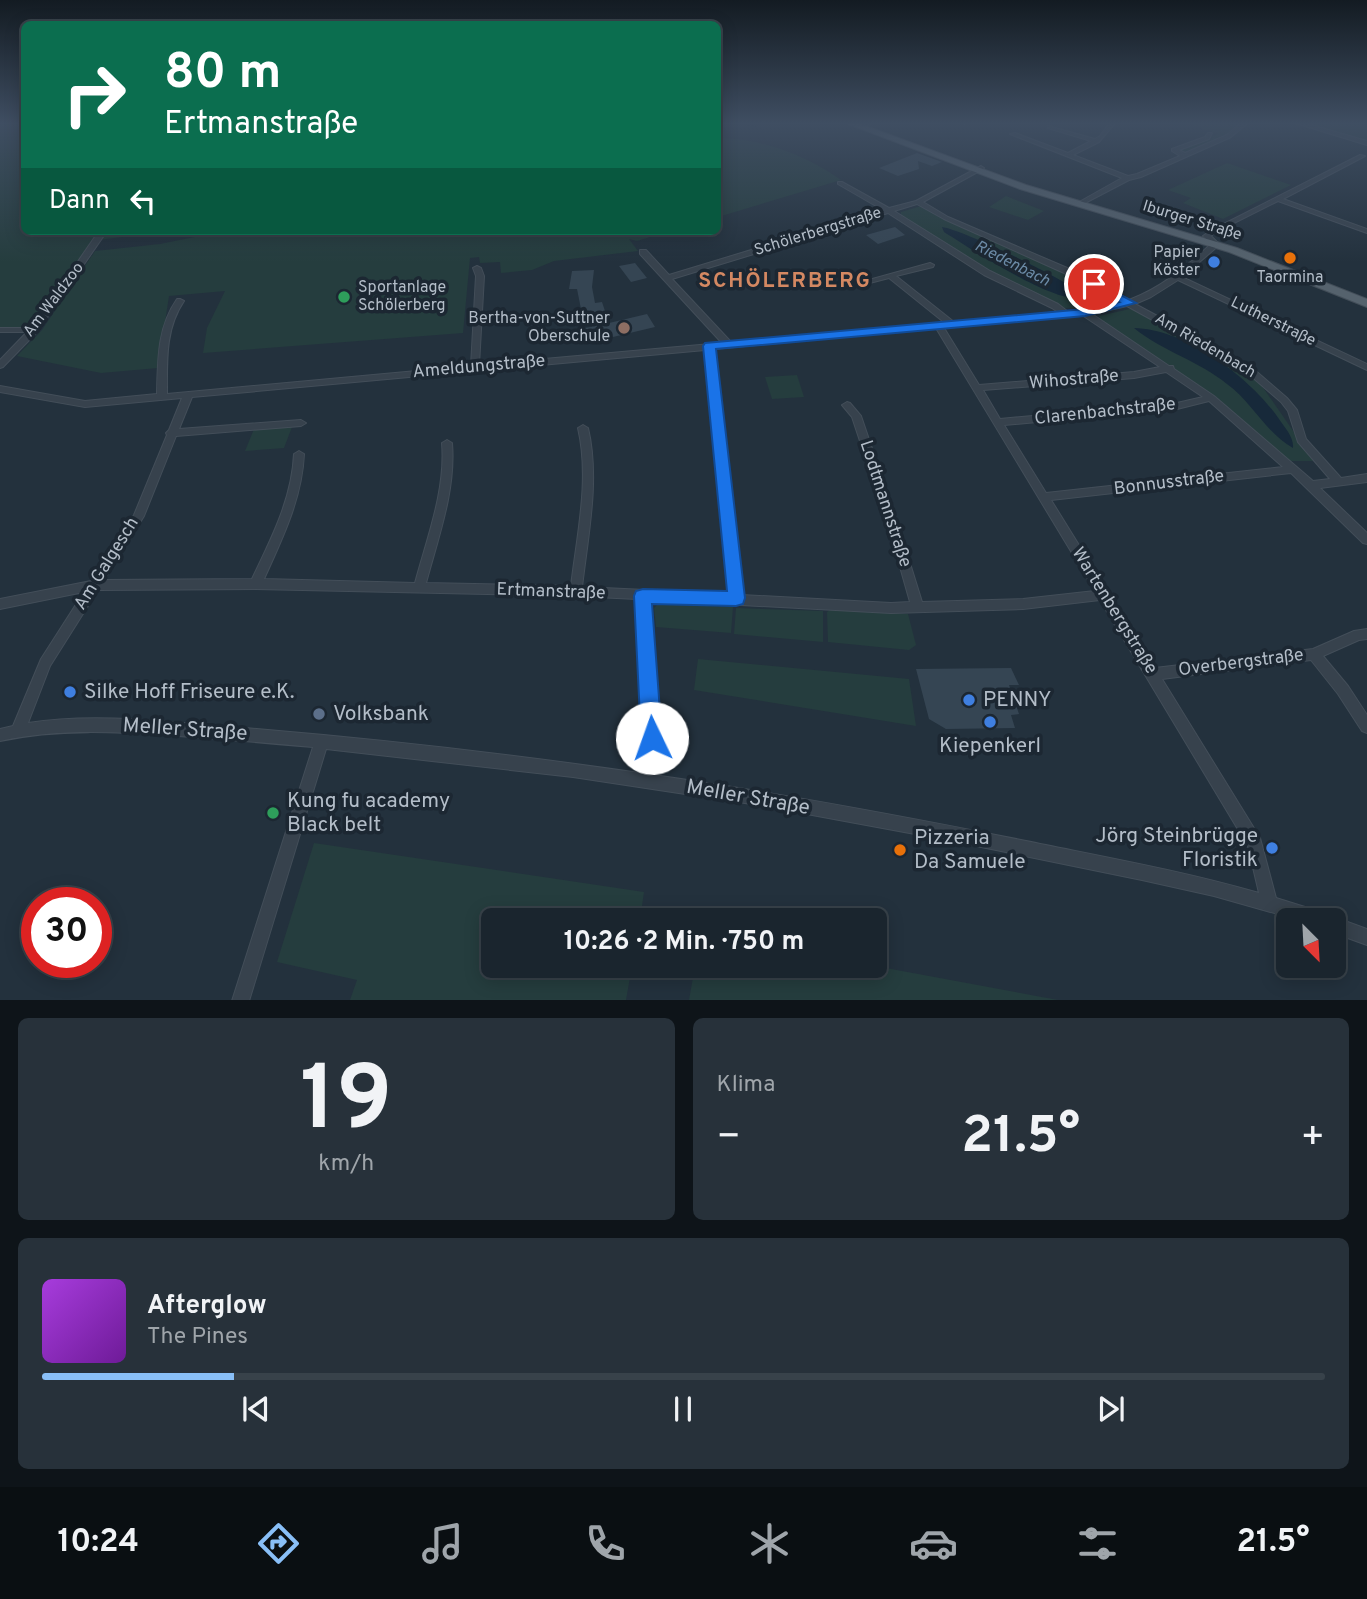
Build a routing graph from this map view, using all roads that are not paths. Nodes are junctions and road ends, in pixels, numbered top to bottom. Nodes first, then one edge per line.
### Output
1 (976, 169) edge
2 (1104, 169) edge
3 (1156, 169) edge
4 (1337, 169) edge
5 (979, 170) junction
6 (1127, 178) junction
7 (839, 183) dead end
8 (1278, 199) junction
9 (918, 202) junction
10 (1083, 202) junction
11 (889, 211) junction
12 (1367, 230) edge
13 (100, 235) edge
14 (1211, 240) junction
15 (643, 252) dead end
16 (930, 265) dead end
17 (477, 268) dead end
18 (892, 277) junction
19 (667, 278) junction
20 (1179, 278) junction
21 (862, 282) dead end
22 (1367, 300) edge
23 (180, 302) dead end
24 (1130, 303) junction
25 (1085, 313) junction
26 (1065, 314) junction
27 (952, 324) junction
28 (938, 325) junction
29 (0, 330) edge
30 (34, 330) junction
31 (729, 344) junction
32 (709, 346) junction
33 (0, 365) edge
34 (475, 367) junction
35 (1367, 367) edge
36 (1170, 368) junction
37 (978, 388) junction
38 (0, 389) edge
39 (188, 395) junction
40 (162, 397) junction
41 (1211, 398) junction
42 (847, 405) dead end
43 (998, 422) junction
44 (301, 423) dead end
45 (583, 428) dead end
46 (172, 433) junction
47 (447, 443) dead end
48 (299, 454) dead end
49 (1293, 469) junction
50 (1367, 478) edge
51 (1338, 481) junction
52 (1311, 485) junction
53 (1044, 497) junction
54 (1367, 540) edge
55 (256, 584) junction
56 (94, 585) junction
57 (419, 588) junction
58 (576, 591) junction
59 (1103, 594) junction
60 (643, 596) junction
61 (736, 598) junction
62 (0, 604) edge
63 (917, 605) junction
64 (1367, 634) edge
65 (1314, 654) junction
66 (1153, 674) junction
67 (1367, 727) edge
68 (18, 730) junction
69 (0, 734) edge
70 (322, 741) junction
71 (646, 780) junction
72 (1270, 905) junction
73 (1280, 908) edge
74 (1346, 929) edge
75 (1367, 937) edge
76 (240, 1000) edge

1 - 5 main road, Iburger Straße
2 - 6 street
3 - 6 street
4 - 8 street, Ameldungstraße
5 - 9 street, Schölerbergstraße
5 - 10 main road, Iburger Straße
5 - 14 main road, Iburger Straße
6 - 10 street
7 - 11 street, Schölerbergstraße
8 - 12 street
8 - 14 street, Ameldungstraße
9 - 11 street, Schölerbergstraße
9 - 24 street, Am Riedenbach
10 - 14 main road, Iburger Straße
11 - 19 street, Schölerbergstraße
11 - 26 street
13 - 30 street, Am Waldzoo
14 - 20 street, Ameldungstraße
14 - 22 main road, Iburger Straße
15 - 19 street
16 - 18 street
17 - 34 street
18 - 21 street
18 - 27 street
19 - 31 street
20 - 24 street, Ameldungstraße
20 - 35 street, Lutherstraße
23 - 40 street
24 - 25 street, Ameldungstraße
24 - 51 street, Am Riedenbach
25 - 26 street, Ameldungstraße
25 - 36 street, Am Riedenbach
26 - 27 street, Ameldungstraße
27 - 28 street, Ameldungstraße
28 - 31 street, Ameldungstraße
28 - 37 street, Wartenbergstraße
29 - 30 street
30 - 33 street, Am Waldzoo
31 - 32 street, Ameldungstraße
32 - 34 street, Ameldungstraße
32 - 61 street
34 - 39 street, Ameldungstraße
36 - 37 street, Wihostraße
36 - 41 street, Am Riedenbach
37 - 43 street, Wartenbergstraße
38 - 40 street, Ameldungstraße
39 - 40 street, Ameldungstraße
39 - 46 street, Am Galgesch
41 - 43 street, Clarenbachstraße
41 - 49 street, Am Riedenbach
42 - 63 street, Lodtmannstraße
43 - 53 street, Wartenbergstraße
44 - 46 street
45 - 58 street
46 - 56 street, Am Galgesch
47 - 57 street
48 - 55 street
49 - 52 street, Am Riedenbach
49 - 53 street, Bonnusstraße
50 - 51 street
51 - 52 street
52 - 54 street, Am Riedenbach
53 - 59 street, Wartenbergstraße
55 - 56 street, Ertmanstraße
55 - 57 street, Ertmanstraße
56 - 62 street, Ertmanstraße
56 - 68 street, Am Galgesch
57 - 58 street, Ertmanstraße
58 - 60 street, Ertmanstraße
59 - 63 street, Ertmanstraße
59 - 66 street, Wartenbergstraße
60 - 61 street, Ertmanstraße
60 - 71 street
61 - 63 street, Ertmanstraße
64 - 65 street, Overbergstraße
65 - 66 street, Overbergstraße
65 - 67 street
66 - 72 street, Wartenbergstraße
68 - 69 street, Meller Straße
68 - 70 street, Meller Straße
70 - 71 street, Meller Straße
70 - 76 street
71 - 72 street, Meller Straße
72 - 73 street, Meller Straße
74 - 75 street

